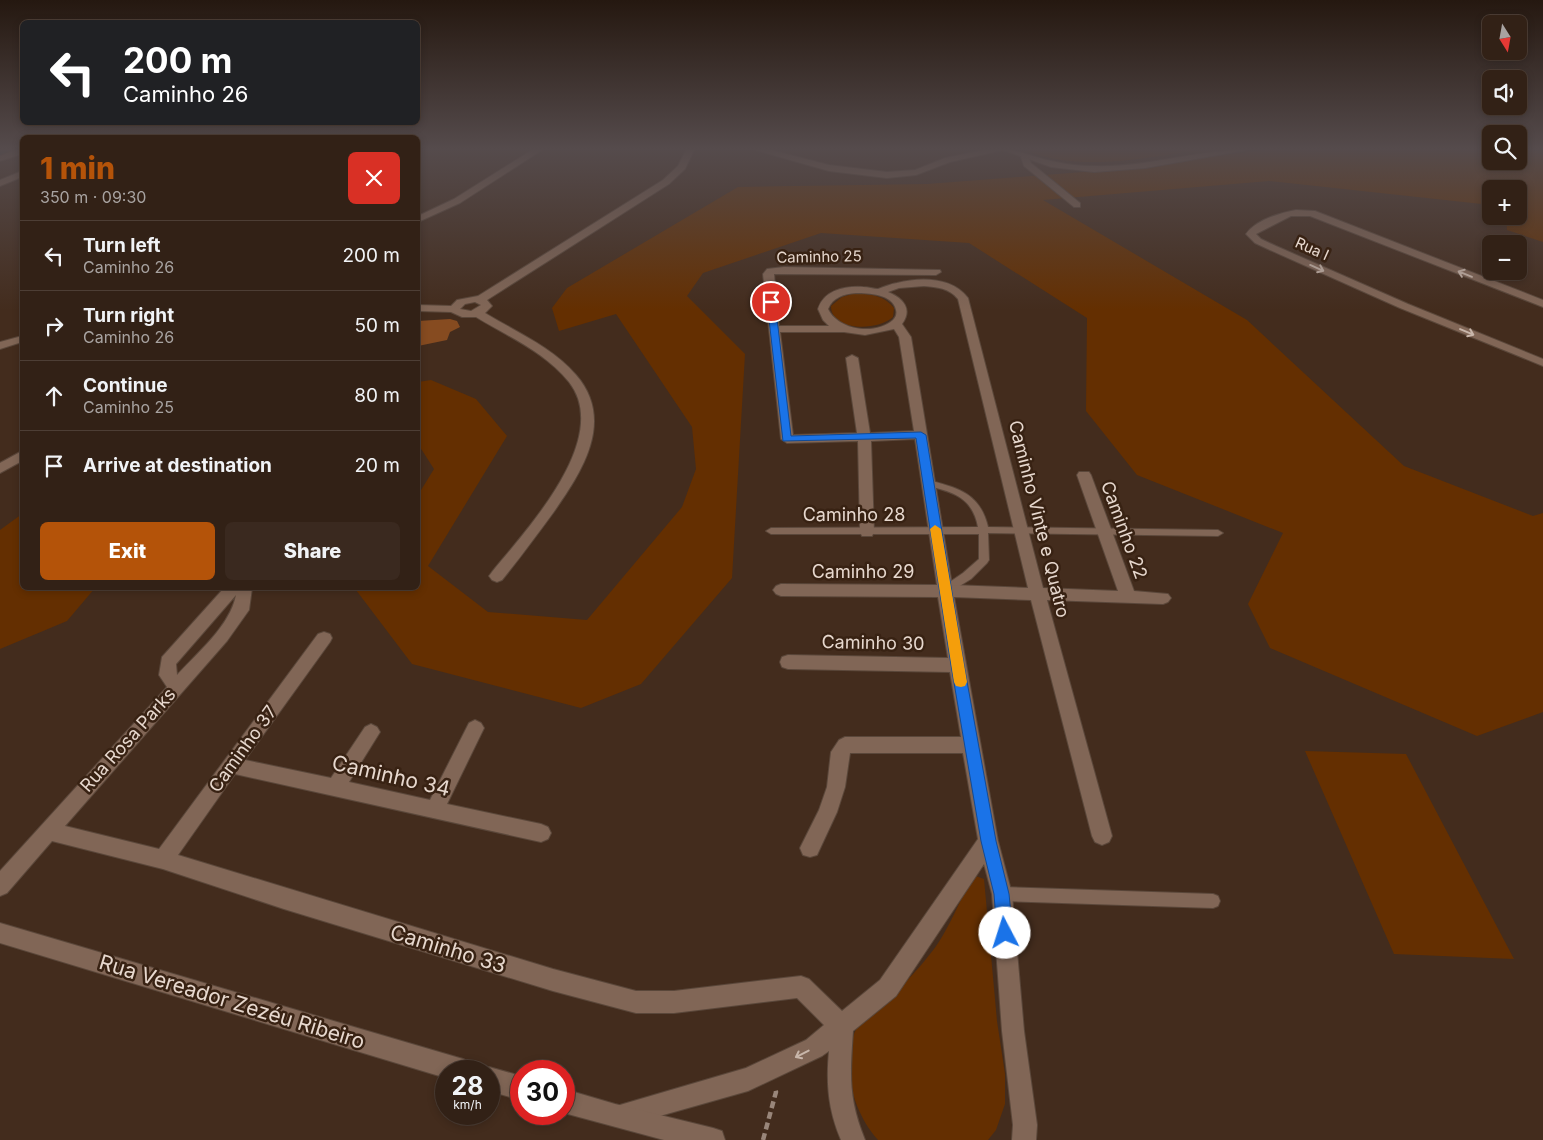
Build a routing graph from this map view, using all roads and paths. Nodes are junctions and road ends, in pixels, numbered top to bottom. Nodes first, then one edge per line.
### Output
1 (452, 203) edge
2 (632, 203) edge
3 (420, 217) edge
4 (936, 272) dead end
5 (879, 292) junction
6 (481, 299) junction
7 (1543, 304) edge
8 (420, 308) edge
9 (454, 309) junction
10 (478, 313) junction
11 (896, 323) junction
12 (843, 329) junction
13 (774, 330) junction
14 (20, 340) edge
15 (0, 346) edge
16 (852, 358) dead end
17 (1543, 363) edge
18 (921, 435) junction
19 (864, 436) junction
20 (20, 456) edge
21 (0, 468) edge
22 (1084, 475) dead end
23 (928, 483) junction
24 (984, 530) junction
25 (1020, 530) junction
26 (771, 531) dead end
27 (867, 532) junction
28 (936, 532) junction
29 (1105, 532) junction
30 (1218, 534) dead end
31 (497, 576) dead end
32 (231, 590) edge
33 (245, 590) edge
34 (780, 590) dead end
35 (946, 591) junction
36 (1038, 595) junction
37 (1128, 597) junction
38 (1163, 598) dead end
39 (324, 638) dead end
40 (788, 662) dead end
41 (957, 665) junction
42 (176, 686) junction
43 (475, 728) dead end
44 (371, 732) dead end
45 (972, 745) junction
46 (231, 765) junction
47 (336, 786) junction
48 (435, 809) junction
49 (47, 831) junction
50 (541, 833) dead end
51 (1102, 836) dead end
52 (988, 841) junction
53 (810, 848) dead end
54 (163, 860) junction
55 (0, 886) edge
56 (1002, 894) junction
57 (1213, 901) dead end
58 (0, 933) edge
59 (842, 1027) junction
60 (435, 1063) edge
61 (772, 1069) junction
62 (575, 1104) edge
63 (615, 1116) junction
64 (713, 1140) edge
65 (763, 1140) edge
66 (853, 1140) edge
67 (1024, 1140) edge

1 - 3 street
2 - 6 street
4 - 13 street, Caminho 25
5 - 11 street
5 - 12 street
5 - 25 street, Caminho Vinte e Quatro
6 - 9 street
6 - 10 street
7 -> 17 street, Rua I
8 - 9 street
9 - 10 street
10 - 31 street
11 - 12 street
11 - 18 street
12 - 13 street
13 - 19 street
14 - 15 street
16 - 19 street
18 - 19 street
18 - 23 street
19 - 27 street
20 - 21 street
22 - 29 street, Caminho 22
23 - 24 lane
23 - 28 street
24 - 25 lane, Caminho 28
24 - 28 lane, Caminho 28
24 - 35 lane
25 - 29 lane, Caminho 28
25 - 36 street, Caminho Vinte e Quatro
26 - 27 lane, Caminho 28
27 - 28 lane, Caminho 28
28 - 35 street
29 - 30 lane, Caminho 28
29 - 37 street, Caminho 22
32 - 42 street
33 - 42 street, Rua Rosa Parks
34 - 35 street, Caminho 29
35 - 36 street, Caminho 29
35 - 41 street
36 - 37 street, Caminho 29
36 - 51 street, Caminho Vinte e Quatro
37 - 38 street, Caminho 29
39 - 46 street, Caminho 37
40 - 41 street, Caminho 30
41 - 45 street
42 - 49 street, Rua Rosa Parks
43 - 48 street
44 - 47 street
45 - 52 street
45 - 53 street
46 - 47 street, Caminho 34
46 - 54 street, Caminho 37
47 - 48 street, Caminho 34
48 - 50 street, Caminho 34
49 - 54 street, Caminho 33
49 - 55 street, Rua Rosa Parks
52 - 56 street
52 - 59 street
54 - 59 street, Caminho 33
56 - 57 lane
56 - 67 street
58 - 60 street, Rua Vereador Zezéu Ribeiro
59 -> 61 street
59 - 66 street
61 - 63 street
61 - 65 path
62 - 63 street
63 - 64 street

